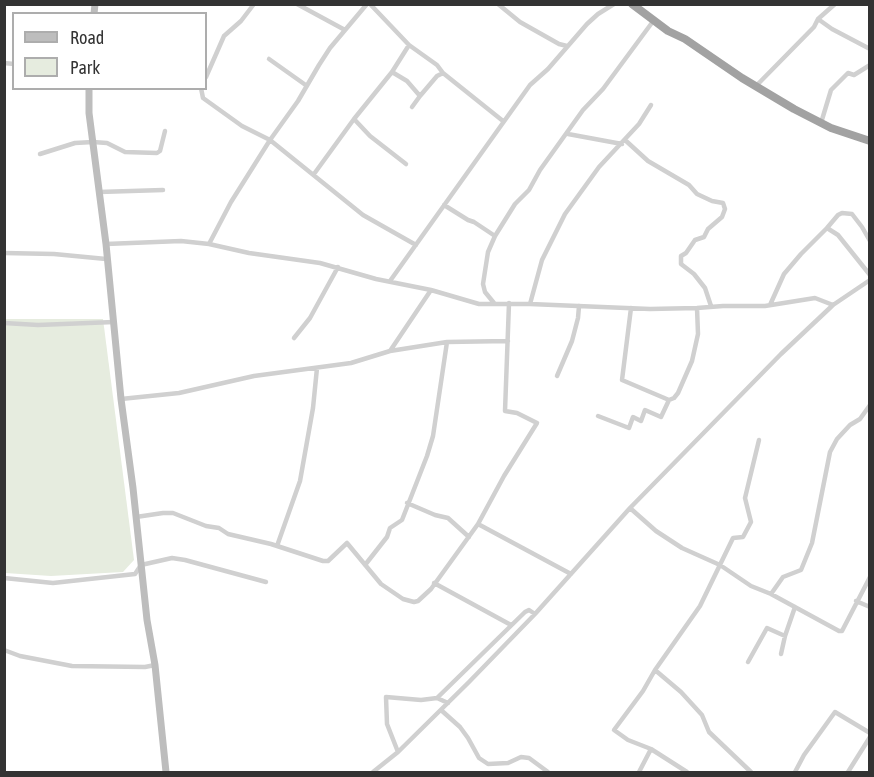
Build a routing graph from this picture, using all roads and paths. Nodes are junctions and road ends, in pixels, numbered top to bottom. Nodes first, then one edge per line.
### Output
1 (254, 4) edge
2 (297, 4) edge
3 (368, 4) edge
4 (498, 4) edge
5 (614, 4) edge
6 (632, 4) edge
7 (835, 4) edge
8 (818, 19) junction
9 (654, 20) junction
10 (345, 30) junction
11 (410, 45) junction
12 (567, 45) junction
13 (870, 49) edge
14 (269, 59) dead end
15 (870, 65) edge
16 (392, 72) junction
17 (443, 73) junction
18 (207, 75) edge
19 (307, 86) junction
20 (756, 86) junction
21 (89, 90) edge
22 (201, 90) edge
23 (420, 96) junction
24 (651, 105) dead end
25 (412, 107) dead end
26 (354, 119) junction
27 (503, 121) junction
28 (821, 123) junction
29 (165, 131) dead end
30 (568, 134) junction
31 (270, 140) junction
32 (870, 141) edge
33 (93, 142) junction
34 (623, 142) junction
35 (40, 154) dead end
36 (406, 164) dead end
37 (314, 174) junction
38 (163, 190) dead end
39 (99, 192) junction
40 (444, 205) junction
41 (827, 228) junction
42 (495, 236) junction
43 (870, 241) edge
44 (106, 244) junction
45 (209, 244) junction
46 (416, 245) junction
47 (4, 254) edge
48 (106, 259) junction
49 (338, 267) junction
50 (870, 275) edge
51 (870, 280) edge
52 (390, 281) junction
53 (431, 290) junction
54 (494, 303) junction
55 (509, 303) junction
56 (530, 304) junction
57 (770, 305) junction
58 (833, 305) junction
59 (579, 306) junction
60 (711, 306) junction
61 (631, 308) junction
62 (697, 308) junction
63 (114, 322) junction
64 (4, 323) edge
65 (294, 338) dead end
66 (508, 341) junction
67 (447, 342) junction
68 (390, 351) junction
69 (316, 368) junction
70 (557, 376) dead end
71 (121, 399) junction
72 (669, 400) junction
73 (870, 405) edge
74 (598, 416) dead end
75 (759, 440) dead end
76 (407, 503) junction
77 (630, 508) junction
78 (136, 517) junction
79 (478, 524) junction
80 (469, 537) junction
81 (277, 546) junction
82 (141, 565) junction
83 (366, 565) junction
84 (720, 565) junction
85 (570, 573) junction
86 (870, 577) edge
87 (4, 578) edge
88 (266, 582) dead end
89 (434, 583) junction
90 (771, 594) junction
91 (856, 602) junction
92 (795, 607) junction
93 (870, 607) edge
94 (535, 614) junction
95 (512, 625) junction
96 (785, 636) junction
97 (4, 650) edge
98 (781, 654) dead end
99 (748, 662) dead end
100 (155, 665) junction
101 (654, 670) junction
102 (437, 698) junction
103 (448, 703) junction
104 (441, 710) junction
105 (870, 735) edge
106 (651, 749) junction
107 (398, 752) junction
108 (166, 772) edge
109 (373, 772) edge
110 (548, 772) edge
111 (639, 772) edge
112 (687, 772) edge
113 (751, 772) edge
114 (795, 772) edge
115 (848, 772) edge

1 - 18 street
2 - 10 street
3 - 10 street
3 - 11 street
4 - 12 street
5 - 12 street
6 - 9 highway
7 - 8 street
8 - 13 street
8 - 20 street
9 - 20 highway
9 - 30 street
10 - 19 street
11 - 16 street
11 - 17 street
12 - 27 street
14 - 19 street
15 - 28 street
16 - 23 street
16 - 26 street
17 - 23 street
17 - 27 street
19 - 31 street
20 - 28 highway
21 - 33 main road
22 - 31 street
23 - 25 street
24 - 34 street
26 - 36 street
26 - 37 street
27 - 40 street
28 - 32 highway
29 - 33 street
30 - 34 street
30 - 42 street
31 - 37 street
31 - 45 street
33 - 35 street
33 - 39 main road
34 - 56 street
34 - 60 street
37 - 46 street
38 - 39 street
39 - 44 main road
40 - 42 street
40 - 46 street
41 - 43 street
41 - 50 street
41 - 57 street
42 - 54 street
44 - 45 street
44 - 48 main road
45 - 49 street
46 - 52 street
47 - 48 street
48 - 63 main road
49 - 52 street
49 - 65 street
51 - 58 street
52 - 53 street
53 - 54 street
53 - 68 street
54 - 55 street
55 - 56 street
55 - 66 street
56 - 59 street
57 - 58 street
57 - 60 street
58 - 77 street
59 - 61 street
59 - 70 street
60 - 62 street
61 - 62 street
61 - 72 street
62 - 72 street
63 - 64 street
63 - 71 main road
66 - 67 street
66 - 79 street
67 - 68 street
67 - 76 street
68 - 69 street
69 - 71 street
69 - 81 street
71 - 78 main road
72 - 74 street
73 - 90 street
75 - 84 street
76 - 80 street
76 - 83 street
77 - 84 street
77 - 85 street
78 - 81 street
78 - 82 main road
79 - 80 street
79 - 85 street
80 - 89 street
81 - 83 street
82 - 87 street
82 - 88 street
82 - 100 main road
83 - 89 street
84 - 90 street
84 - 101 street
85 - 94 street
86 - 91 street
89 - 95 street
90 - 92 street
91 - 92 street
91 - 93 street
92 - 96 street
94 - 95 street
94 - 103 street
95 - 102 street
96 - 98 street
96 - 99 street
97 - 100 street
100 - 108 main road
101 - 106 street
101 - 113 street
102 - 103 street
102 - 107 street
103 - 104 street
104 - 107 street
104 - 110 street
105 - 114 street
105 - 115 street
106 - 111 street
106 - 112 street
107 - 109 street

